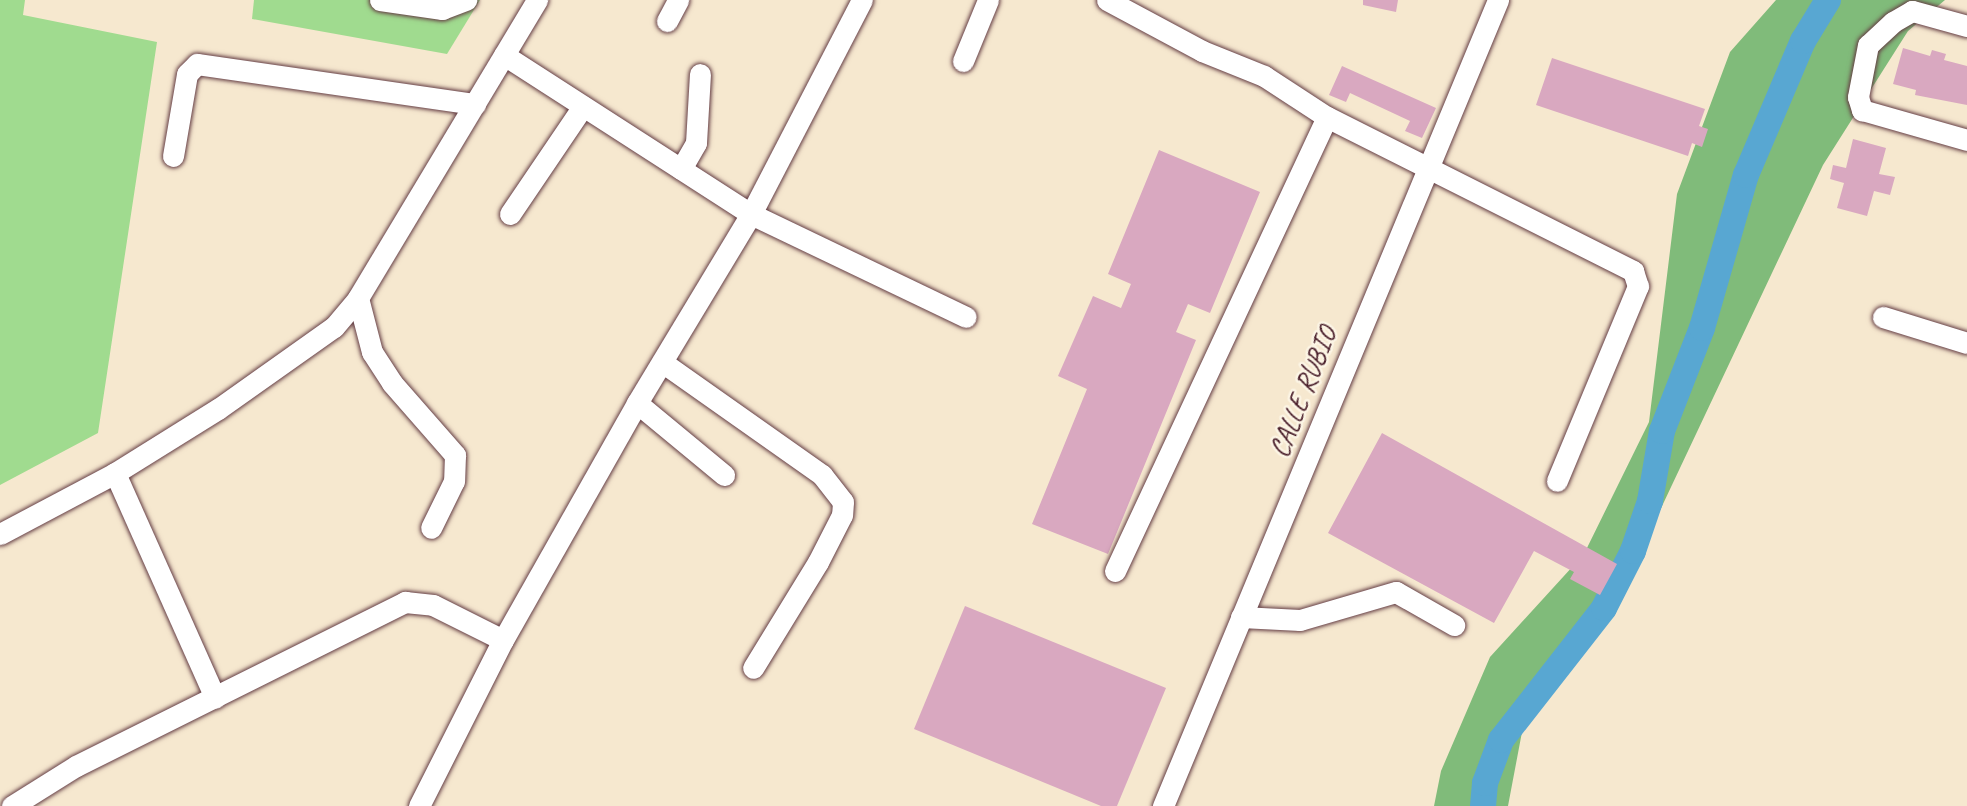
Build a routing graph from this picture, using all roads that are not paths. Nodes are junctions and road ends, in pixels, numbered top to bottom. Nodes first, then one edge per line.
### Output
1 (380, 0) edge
2 (466, 0) edge
3 (537, 0) edge
4 (678, 0) edge
5 (862, 0) edge
6 (988, 0) edge
7 (1108, 0) edge
8 (1498, 0) edge
9 (667, 21) dead end
10 (1967, 26) edge
11 (504, 55) junction
12 (963, 61) dead end
13 (700, 74) dead end
14 (475, 104) junction
15 (583, 106) junction
16 (1327, 117) junction
17 (1967, 140) edge
18 (173, 156) dead end
19 (1426, 166) junction
20 (681, 169) junction
21 (510, 214) dead end
22 (751, 214) junction
23 (358, 298) junction
24 (966, 317) dead end
25 (1883, 317) dead end
26 (1967, 343) edge
27 (662, 362) junction
28 (637, 404) junction
29 (115, 473) junction
30 (724, 475) dead end
31 (1557, 481) dead end
32 (431, 528) dead end
33 (0, 534) edge
34 (1115, 571) dead end
35 (1241, 617) junction
36 (1454, 625) dead end
37 (503, 640) junction
38 (752, 668) dead end
39 (215, 698) junction
40 (12, 806) edge
41 (419, 806) edge
42 (1163, 806) edge

1 - 2 street
3 - 11 street
4 - 9 street
5 - 22 street
6 - 12 street
7 - 16 street
8 - 19 street, CALLE RUBIO
10 - 17 street
11 - 14 street
11 - 15 street
13 - 20 street
14 - 18 street
14 - 23 street
15 - 20 street
15 - 21 street
16 - 19 street
16 - 34 street
19 - 31 street
19 - 35 street, CALLE RUBIO
20 - 22 street
22 - 24 street
22 - 27 street
23 - 29 street
23 - 32 street
25 - 26 street
27 - 28 street
27 - 38 street
28 - 30 street
28 - 37 street
29 - 33 street
29 - 39 street
35 - 36 street
35 - 42 street, CALLE RUBIO
37 - 39 street
37 - 41 street
39 - 40 street

